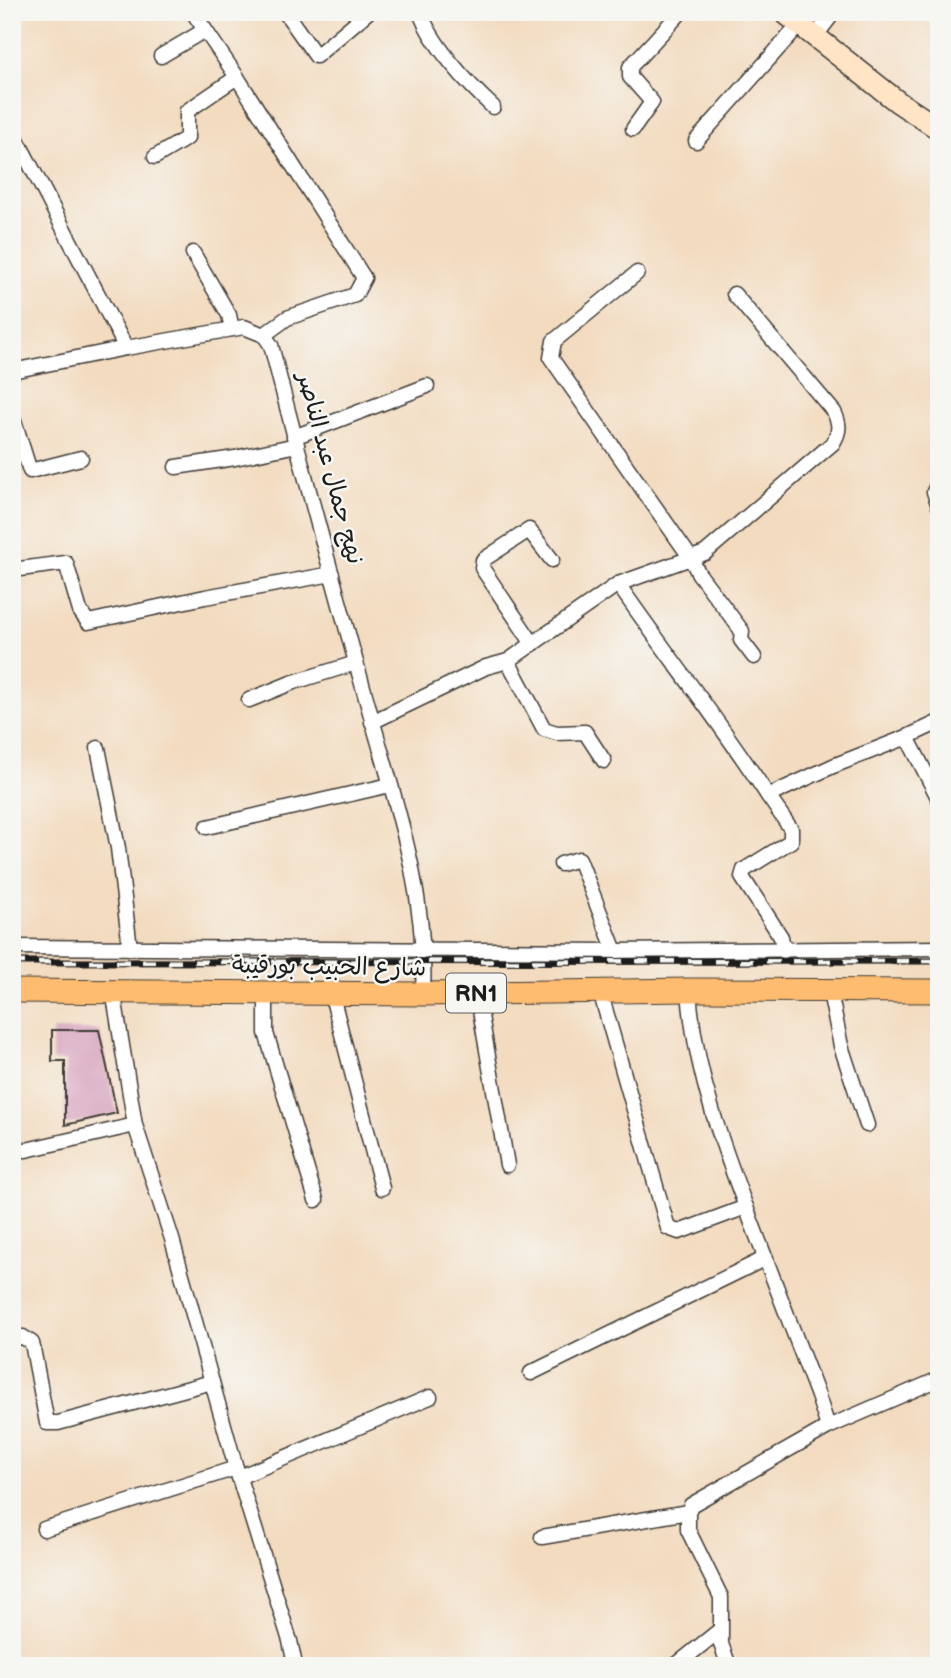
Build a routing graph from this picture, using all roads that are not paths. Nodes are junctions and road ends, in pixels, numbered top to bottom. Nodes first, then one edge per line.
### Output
1 (193, 12) edge
2 (285, 12) edge
3 (368, 12) edge
4 (420, 12) edge
5 (681, 12) edge
6 (834, 12) edge
7 (799, 25) edge
8 (205, 30) junction
9 (162, 56) dead end
10 (237, 77) junction
11 (493, 107) dead end
12 (939, 128) edge
13 (633, 129) dead end
14 (12, 130) edge
15 (696, 141) dead end
16 (155, 157) dead end
17 (193, 253) dead end
18 (636, 273) dead end
19 (734, 294) dead end
20 (232, 329) junction
21 (264, 335) junction
22 (125, 348) junction
23 (12, 371) edge
24 (427, 386) dead end
25 (12, 414) edge
26 (295, 441) junction
27 (81, 458) dead end
28 (176, 467) dead end
29 (939, 480) edge
30 (939, 506) edge
31 (690, 557) junction
32 (552, 559) dead end
33 (12, 570) edge
34 (332, 574) junction
35 (618, 584) junction
36 (533, 644) junction
37 (754, 657) dead end
38 (508, 660) junction
39 (356, 663) junction
40 (249, 700) dead end
41 (372, 722) junction
42 (939, 722) edge
43 (907, 737) junction
44 (98, 748) dead end
45 (604, 761) dead end
46 (390, 785) junction
47 (768, 796) junction
48 (939, 799) edge
49 (207, 827) dead end
50 (561, 864) dead end
51 (12, 947) edge
52 (130, 948) junction
53 (939, 948) edge
54 (424, 950) junction
55 (615, 951) junction
56 (784, 951) junction
57 (12, 990) edge
58 (113, 990) junction
59 (689, 990) junction
60 (266, 991) junction
61 (600, 991) junction
62 (939, 991) edge
63 (331, 992) junction
64 (830, 992) junction
65 (477, 993) junction
66 (423, 994) junction
67 (135, 1125) junction
68 (867, 1125) dead end
69 (12, 1149) edge
70 (506, 1165) dead end
71 (382, 1188) dead end
72 (316, 1200) dead end
73 (746, 1207) junction
74 (765, 1258) junction
75 (12, 1338) edge
76 (531, 1373) dead end
77 (939, 1379) edge
78 (212, 1382) junction
79 (430, 1397) dead end
80 (828, 1427) junction
81 (238, 1473) junction
82 (688, 1512) junction
83 (44, 1529) dead end
84 (542, 1537) dead end
85 (720, 1630) junction
86 (293, 1666) edge
87 (675, 1666) edge
88 (729, 1666) edge

1 - 8 street
2 - 3 street
4 - 11 street
5 - 13 street
6 - 7 street
7 - 12 street
7 - 15 street
8 - 9 street
8 - 10 street
10 - 16 street
10 - 21 street
14 - 22 street
17 - 20 street
18 - 31 street
19 - 31 street
20 - 21 street
20 - 22 street
21 - 26 street, نهج جمال عبد الناصر
22 - 23 street
24 - 26 street
25 - 27 street
26 - 28 street
26 - 34 street, نهج جمال عبد الناصر
29 - 30 street
31 - 35 street
31 - 37 street
32 - 36 street
33 - 34 street
34 - 39 street, نهج جمال عبد الناصر
35 - 36 street
35 - 47 street
36 - 38 street
38 - 41 street
38 - 45 street
39 - 40 street
39 - 41 street, نهج جمال عبد الناصر
41 - 46 street, نهج جمال عبد الناصر
42 - 43 street
43 - 47 street
43 - 48 street
44 - 52 street
46 - 49 street
46 - 54 street, نهج جمال عبد الناصر
47 - 56 street
50 - 55 street
51 - 52 street
52 - 54 street
53 - 56 street
54 - 55 street
54 - 66 street, نهج جمال عبد الناصر
55 - 56 street
57 - 58 main road, شارع الحبيب بورقيبة / RN1
58 - 60 main road, شارع الحبيب بورقيبة / RN1
58 - 67 street
59 - 61 main road, شارع الحبيب بورقيبة / RN1
59 - 64 main road, شارع الحبيب بورقيبة / RN1
59 - 73 street
60 - 63 main road, شارع الحبيب بورقيبة / RN1
60 - 72 street
61 - 65 main road, شارع الحبيب بورقيبة / RN1
61 - 73 street
62 - 64 main road, شارع الحبيب بورقيبة / RN1
63 - 66 main road, شارع الحبيب بورقيبة / RN1
63 - 71 street
64 - 68 street
65 - 66 main road, شارع الحبيب بورقيبة / RN1
65 - 70 street
67 - 69 street
67 - 78 street
73 - 74 street
74 - 76 street
74 - 80 street
75 - 78 street
77 - 80 street
78 - 81 street
79 - 81 street
80 - 82 street
81 - 83 street
81 - 86 street
82 - 84 street
82 - 85 street
85 - 87 street
85 - 88 street

